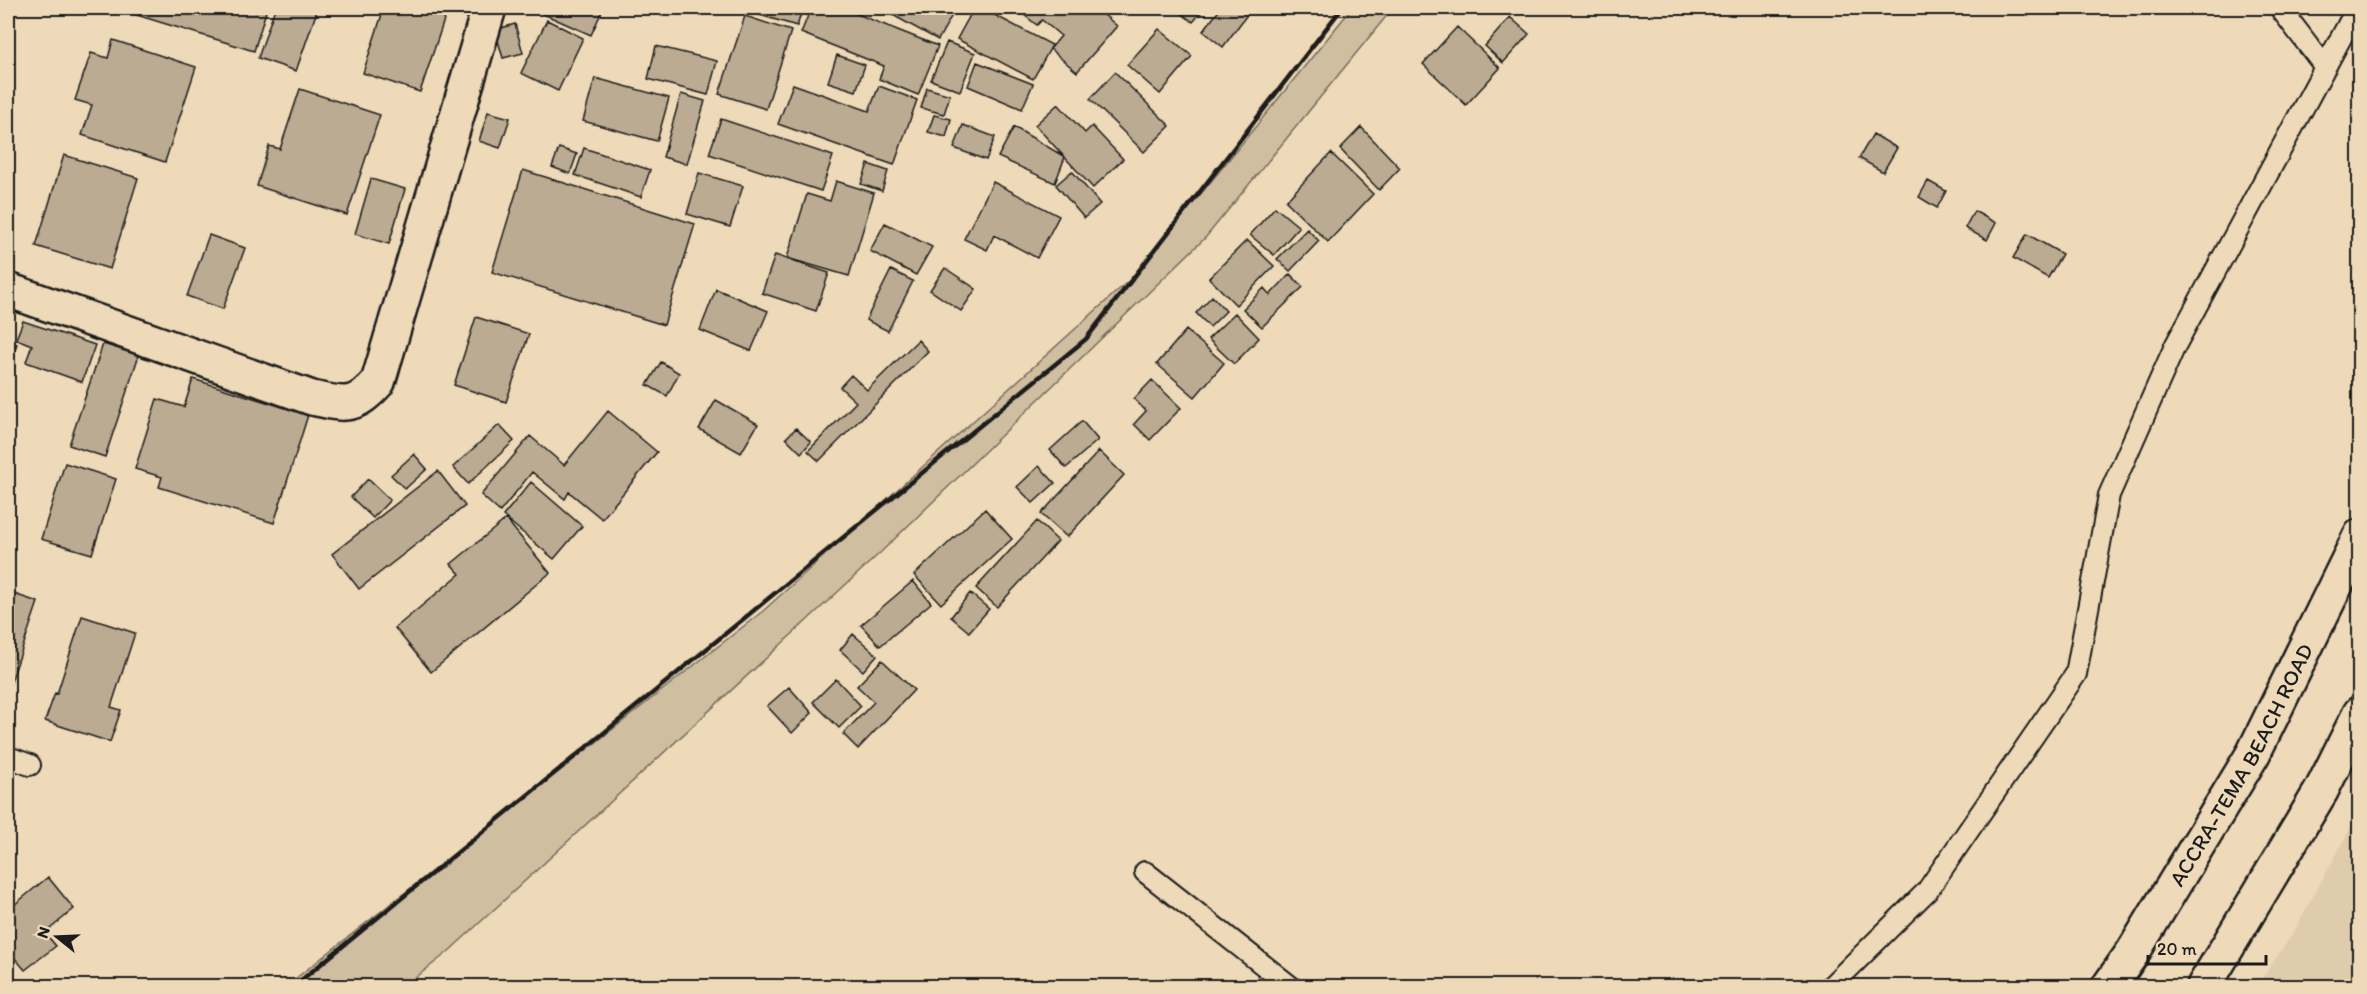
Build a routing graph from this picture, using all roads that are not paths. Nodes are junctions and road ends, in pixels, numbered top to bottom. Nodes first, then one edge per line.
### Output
1 (489, 8) edge
2 (2280, 8) edge
3 (2357, 8) edge
4 (2325, 67) junction
5 (8, 290) edge
6 (2360, 536) edge
7 (2360, 713) edge
8 (8, 758) edge
9 (30, 765) dead end
10 (1145, 872) dead end
11 (1290, 987) edge
12 (1831, 987) edge
13 (2109, 987) edge
14 (2204, 987) edge

1 - 5 main road
2 - 4 lane
3 - 4 lane
4 - 12 lane
6 - 13 main road, ACCRA-TEMA BEACH ROAD
7 - 14 main road
8 - 9 lane
10 - 11 lane

